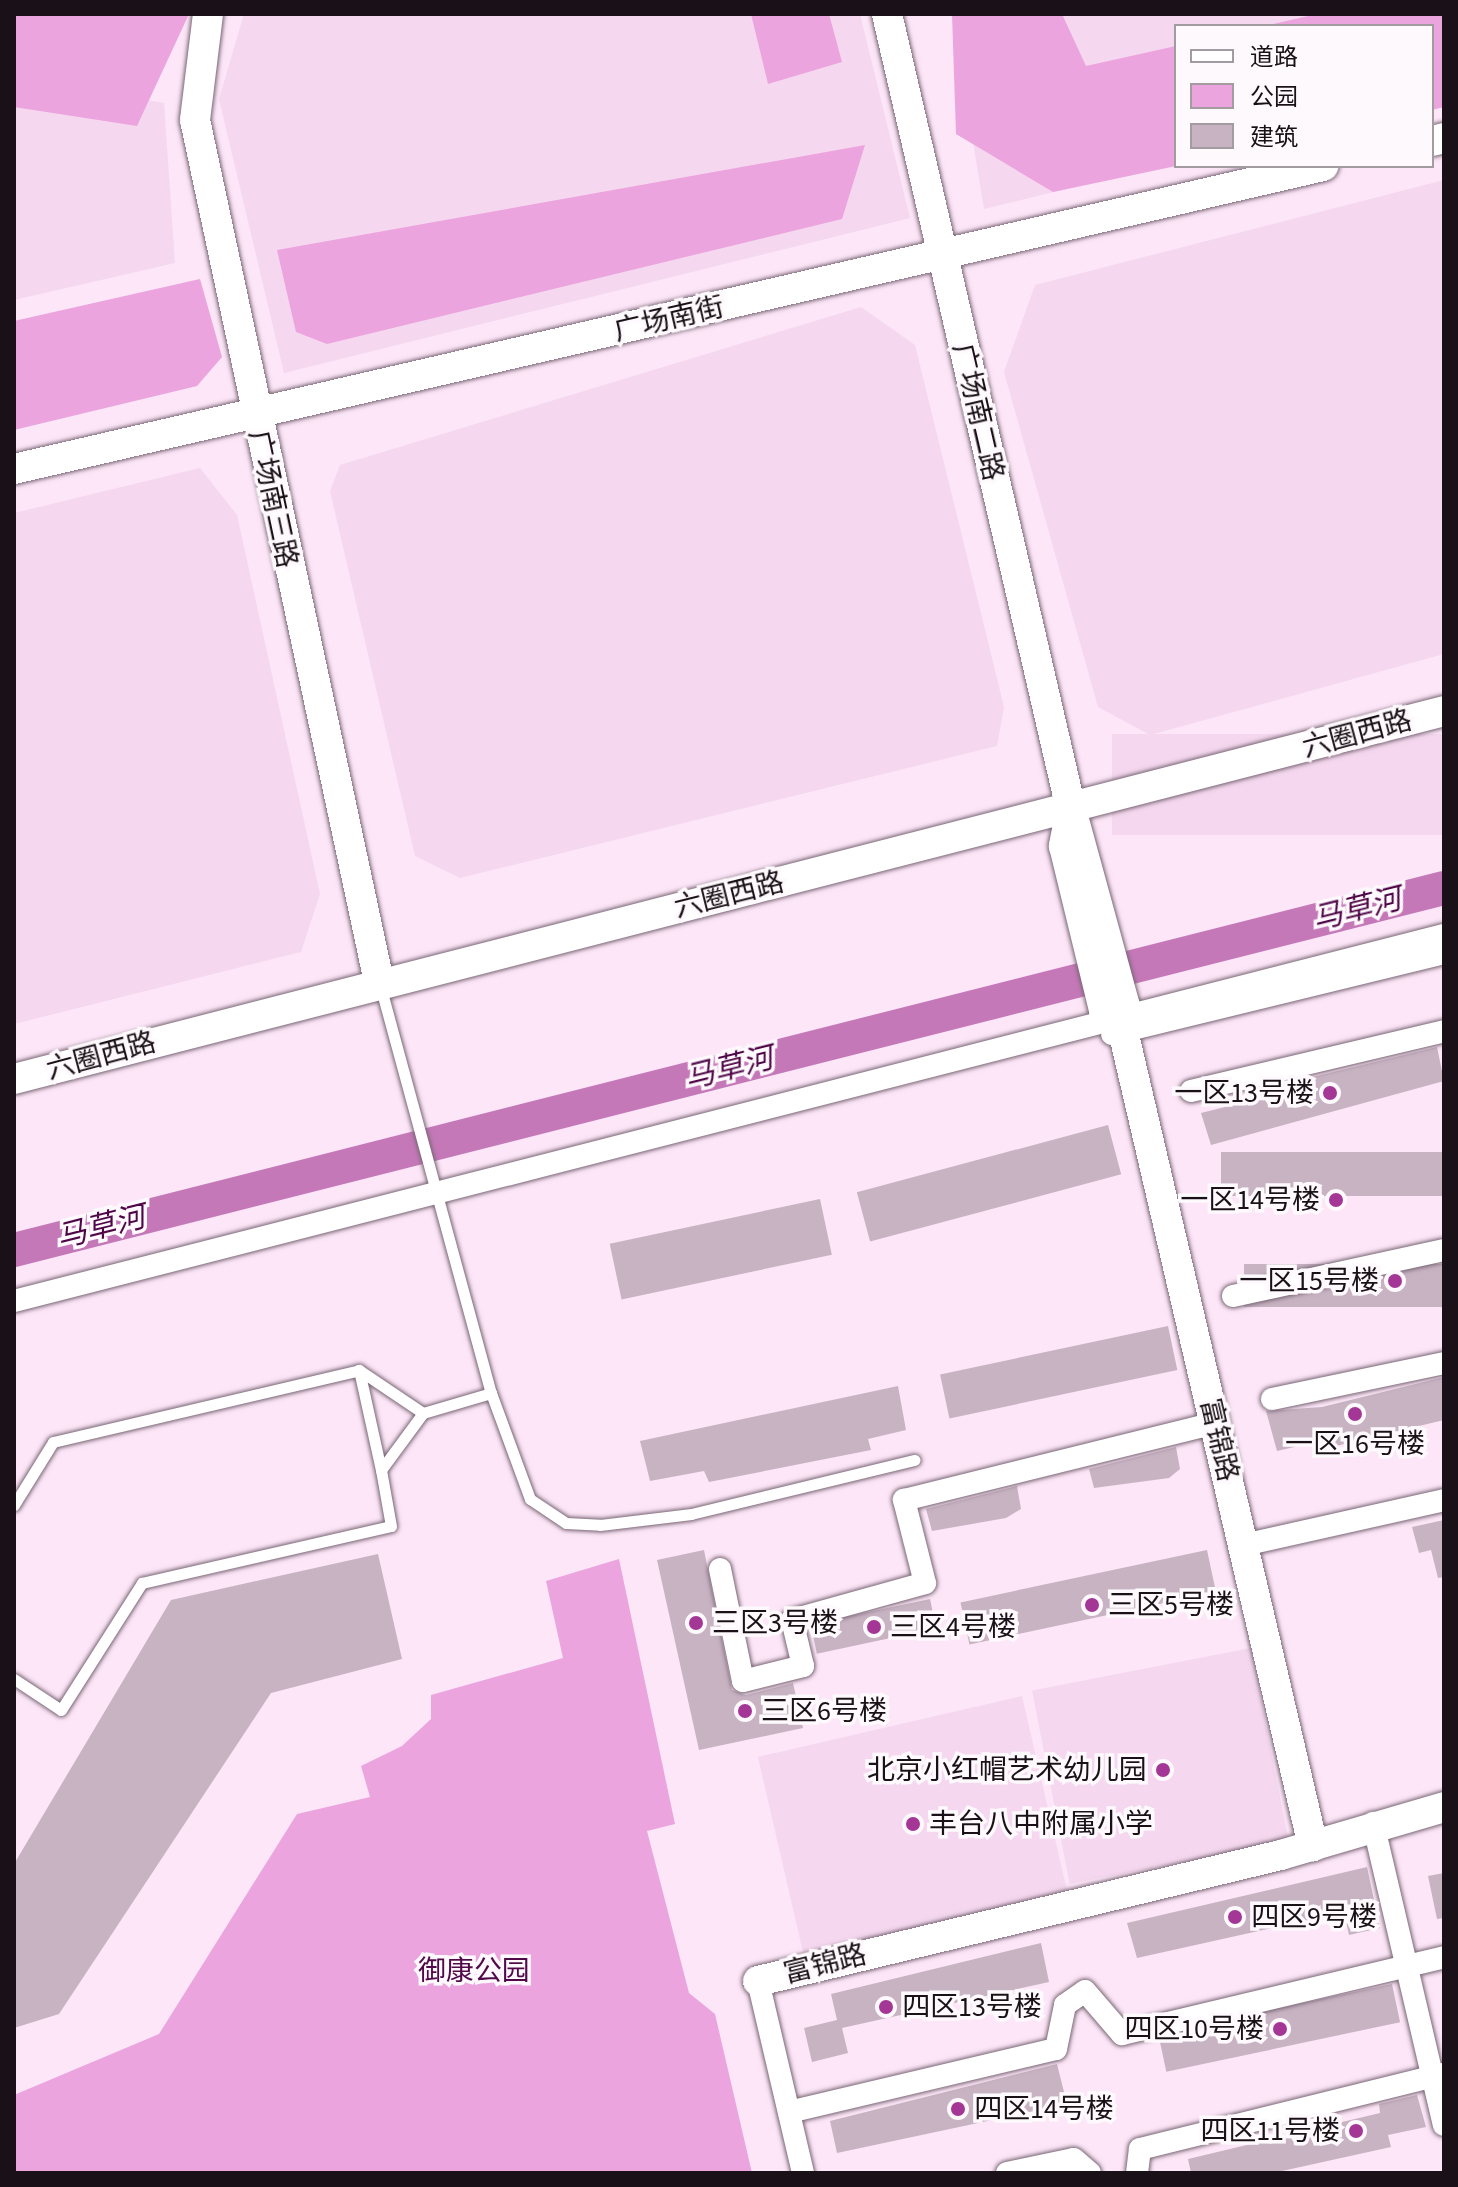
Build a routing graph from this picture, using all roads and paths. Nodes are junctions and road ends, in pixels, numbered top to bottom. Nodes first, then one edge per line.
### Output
1 (208, 14) edge
2 (887, 14) edge
3 (1314, 168) edge
4 (942, 255) junction
5 (254, 415) junction
6 (14, 469) edge
7 (1444, 711) edge
8 (1071, 809) junction
9 (1444, 935) edge
10 (1444, 953) edge
11 (379, 982) junction
12 (1118, 1018) junction
13 (1444, 1031) edge
14 (14, 1079) edge
15 (1191, 1091) dead end
16 (432, 1186) junction
17 (1444, 1250) edge
18 (1233, 1296) dead end
19 (14, 1301) edge
20 (1444, 1363) edge
21 (359, 1370) junction
22 (491, 1393) junction
23 (1272, 1399) dead end
24 (423, 1413) junction
25 (1215, 1423) junction
26 (915, 1460) dead end
27 (381, 1470) junction
28 (1444, 1500) edge
29 (14, 1505) edge
30 (1243, 1545) junction
31 (720, 1569) dead end
32 (14, 1679) edge
33 (1444, 1807) edge
34 (1373, 1823) junction
35 (1313, 1846) junction
36 (1444, 1957) edge
37 (1405, 1966) junction
38 (758, 1981) joint
39 (1438, 2075) edge
40 (789, 2112) junction
41 (1444, 2125) edge
42 (803, 2173) edge
43 (1007, 2173) edge
44 (1090, 2173) edge
45 (1137, 2173) edge

1 - 5 street, 广场南三路
2 - 4 street, 广场南二路
3 - 4 street, 广场南街
4 - 5 street, 广场南街
4 - 8 street, 广场南二路
5 - 6 street, 广场南街
5 - 11 street, 广场南三路
7 - 8 street, 六圈西路
8 - 11 street, 六圈西路
8 - 12 street, 富锦路
9 - 12 street
10 - 12 street
11 - 14 street, 六圈西路
11 - 16 lane
12 - 16 street
12 - 25 street, 富锦路
13 - 15 street
16 - 19 street
16 - 22 lane
17 - 18 street
20 - 23 street
21 - 24 lane
21 - 27 lane
21 - 29 lane
22 - 24 lane
22 - 26 lane
24 - 27 lane
25 - 30 street, 富锦路
25 - 31 street
27 - 32 lane
28 - 30 street
30 - 35 street, 富锦路
33 - 34 street, 富锦路
34 - 35 street, 富锦路
34 - 37 street
35 - 38 street, 富锦路
36 - 37 street
37 - 39 street
37 - 40 street
38 - 40 street
39 - 41 street
39 - 45 street
40 - 42 street
43 - 44 street

